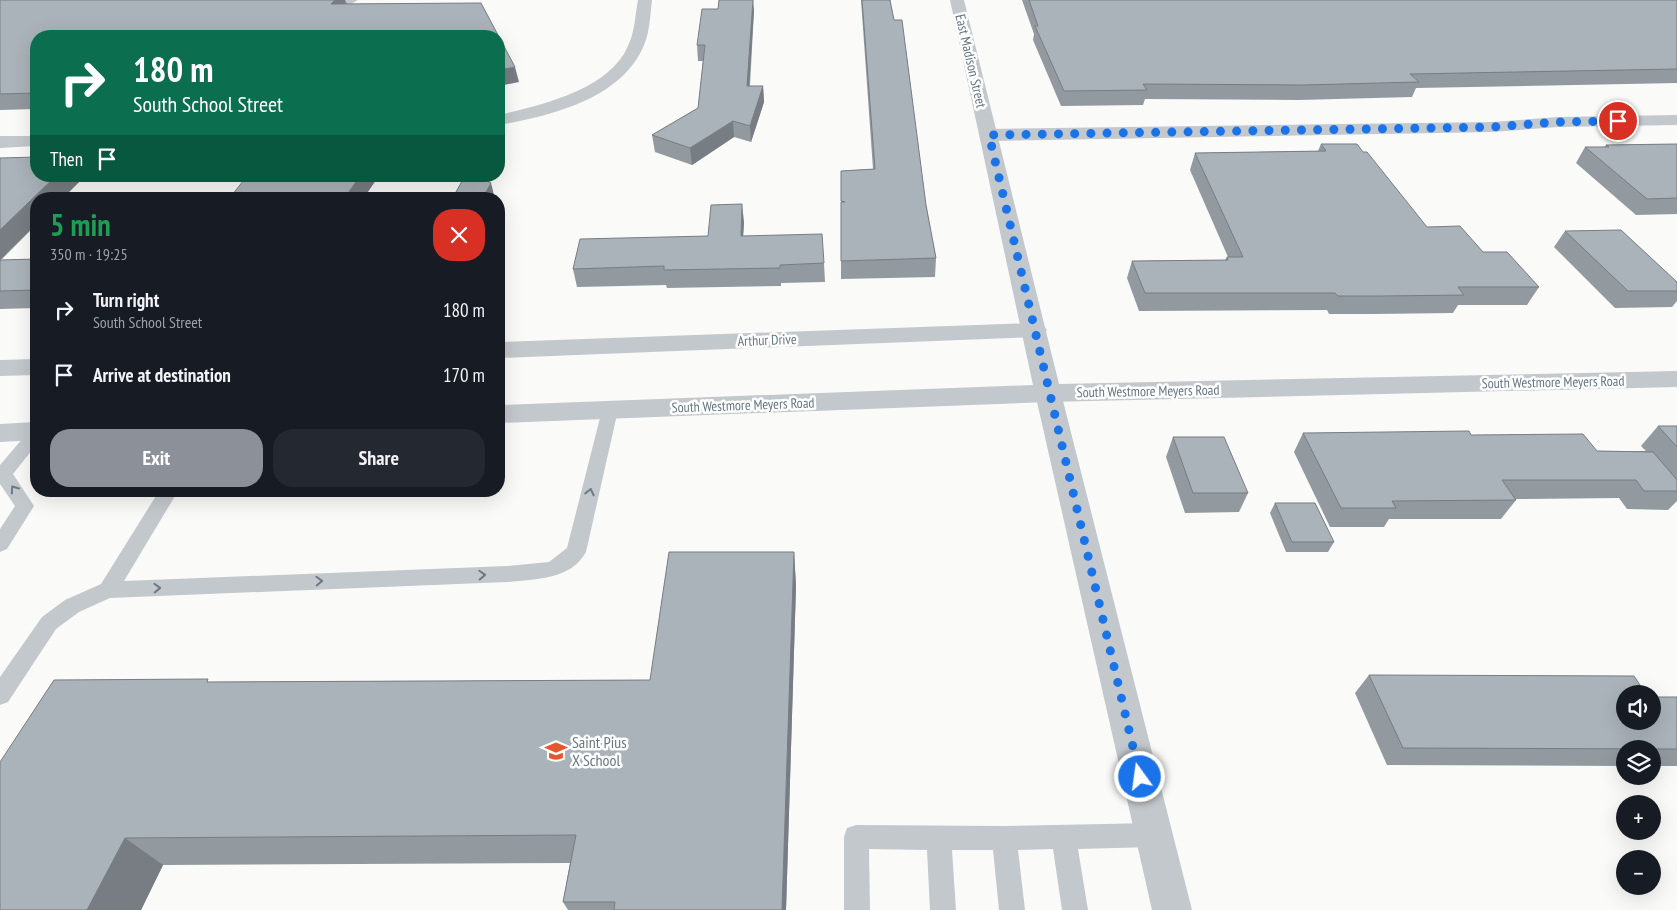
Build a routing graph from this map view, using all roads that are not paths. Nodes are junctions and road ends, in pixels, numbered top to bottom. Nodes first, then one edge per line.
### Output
1 (351, 0) edge
2 (645, 0) edge
3 (957, 0) edge
4 (292, 1) edge
5 (589, 91) junction
6 (607, 97) dead end
7 (506, 118) edge
8 (1677, 120) edge
9 (989, 135) junction
10 (30, 141) edge
11 (0, 142) edge
12 (1035, 330) junction
13 (505, 350) edge
14 (30, 367) edge
15 (0, 368) edge
16 (1677, 379) edge
17 (1048, 393) junction
18 (610, 410) junction
19 (505, 414) edge
20 (0, 433) edge
21 (30, 433) edge
22 (30, 440) edge
23 (165, 497) edge
24 (0, 544) edge
25 (108, 590) junction
26 (0, 695) edge
27 (1154, 835) junction
28 (938, 837) junction
29 (1004, 838) junction
30 (1064, 838) junction
31 (857, 910) edge
32 (943, 910) edge
33 (1012, 910) edge
34 (1075, 910) edge
35 (1172, 910) edge

1 - 4 street
2 - 5 street
3 - 9 street, East Madison Street
5 - 6 street
5 - 7 street
8 - 9 street
9 - 12 street, East Madison Street
10 - 11 street
12 - 13 street, Arthur Drive
12 - 17 street, East Madison Street
14 - 15 street
16 - 17 street, South Westmore Meyers Road
17 - 18 street, South Westmore Meyers Road
17 - 27 street, East Madison Street
18 - 19 street, South Westmore Meyers Road
25 -> 18 lane
20 - 21 street
24 -> 22 lane
23 - 25 lane
25 - 26 lane
27 - 30 lane
27 - 35 street, East Madison Street
28 - 29 lane
28 - 31 lane
28 - 32 lane
29 - 30 lane
29 - 33 lane
30 - 34 lane

